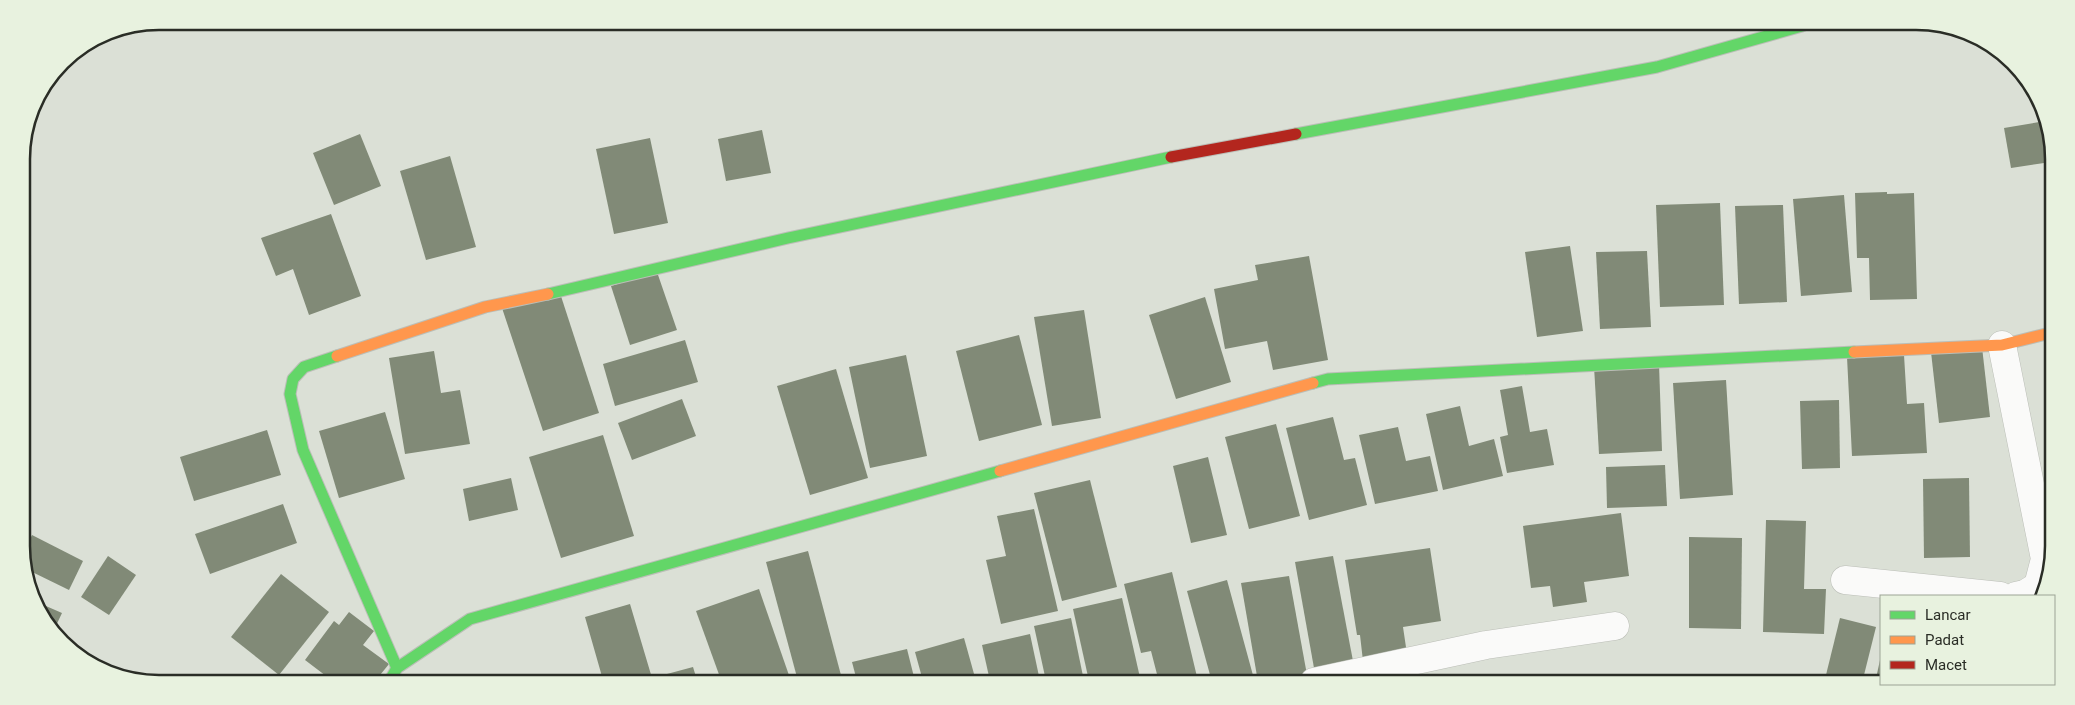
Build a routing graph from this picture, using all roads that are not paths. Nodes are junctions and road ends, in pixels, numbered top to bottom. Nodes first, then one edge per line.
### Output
1 (1788, 30) edge
2 (2045, 334) edge
3 (2002, 344) junction
4 (2044, 556) edge
5 (2044, 563) edge
6 (1845, 580) dead end
7 (1990, 595) edge
8 (2020, 595) edge
9 (1615, 626) dead end
10 (397, 668) junction
11 (393, 675) edge
12 (1347, 675) edge

1 - 10 street
2 - 3 street
3 - 4 street
3 - 10 street
5 - 8 street
6 - 7 street
9 - 12 street
10 - 11 street

